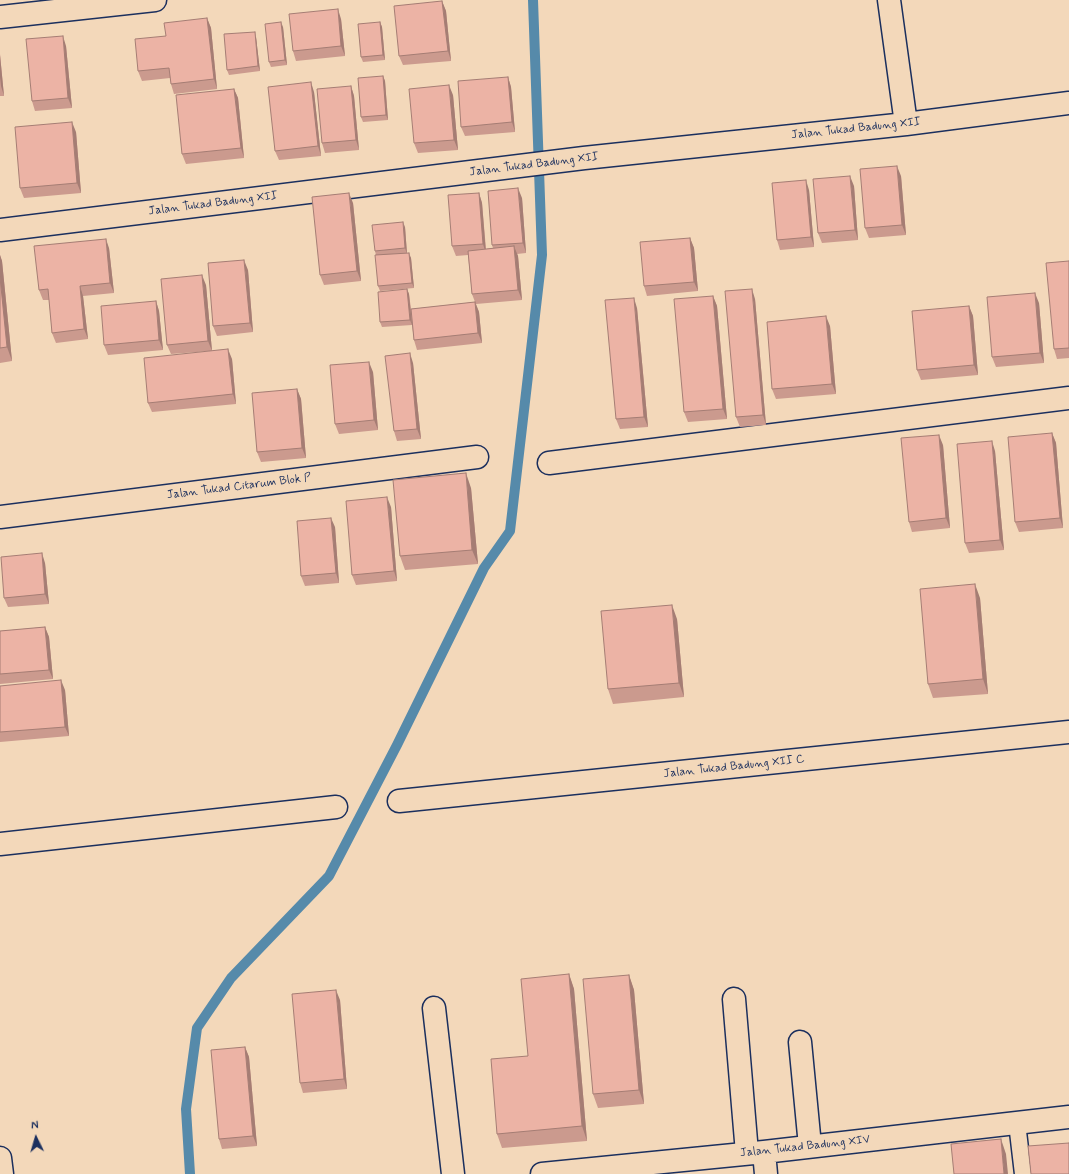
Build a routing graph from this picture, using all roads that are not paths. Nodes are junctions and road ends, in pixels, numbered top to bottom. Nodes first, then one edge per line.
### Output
1 (155, 0) edge
2 (889, 0) edge
3 (0, 17) edge
4 (1069, 103) edge
5 (906, 124) junction
6 (0, 230) edge
7 (1069, 398) edge
8 (477, 457) dead end
9 (549, 463) dead end
10 (0, 517) edge
11 (1069, 732) edge
12 (399, 801) dead end
13 (336, 807) dead end
14 (0, 844) edge
15 (734, 999) dead end
16 (434, 1008) dead end
17 (800, 1042) dead end
18 (1069, 1117) edge
19 (1017, 1123) junction
20 (810, 1146) junction
21 (755, 1153) junction
22 (0, 1158) edge
23 (2, 1174) edge
24 (453, 1174) edge
25 (542, 1174) edge
26 (766, 1174) edge
27 (1023, 1174) edge

1 - 3 street
2 - 5 street
4 - 5 street, Jalan Tukad Badung XII
5 - 6 street, Jalan Tukad Badung XII
7 - 9 street
8 - 10 street, Jalan Tukad Citarum Blok P
11 - 12 street, Jalan Tukad Badung XII C
13 - 14 street
15 - 21 street
16 - 24 street
17 - 20 street
18 - 19 street, Jalan Tukad Badung XIV
19 - 20 street, Jalan Tukad Badung XIV
19 - 27 lane
20 - 21 street, Jalan Tukad Badung XIV
21 - 25 street, Jalan Tukad Badung XIV
21 - 26 street
22 - 23 street

